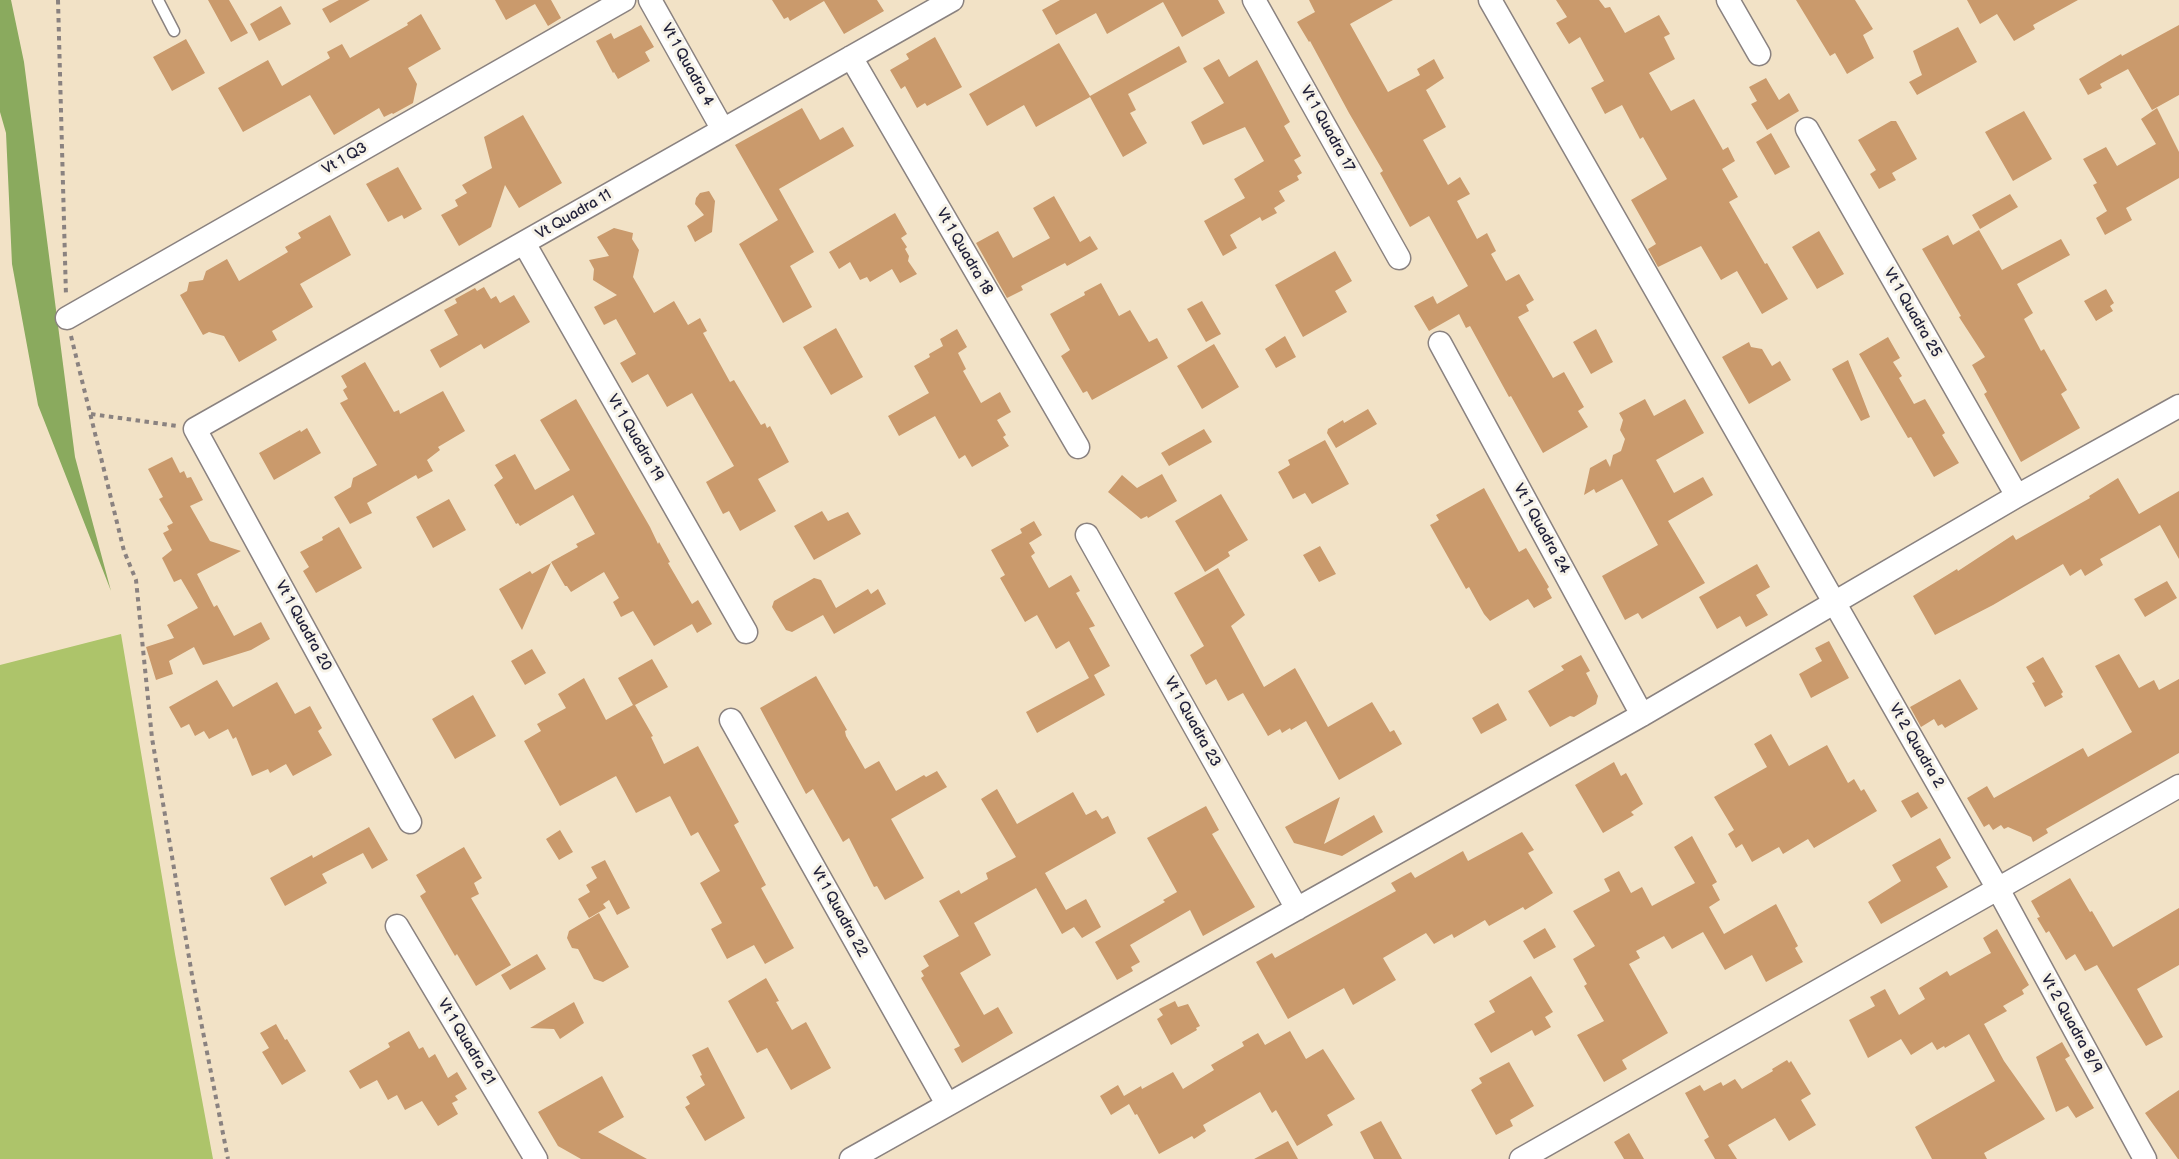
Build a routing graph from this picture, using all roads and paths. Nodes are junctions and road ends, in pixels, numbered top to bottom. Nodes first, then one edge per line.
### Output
1 (58, 0) edge
2 (158, 0) edge
3 (624, 0) edge
4 (650, 0) edge
5 (952, 0) edge
6 (1254, 0) edge
7 (1490, 0) edge
8 (1728, 0) edge
9 (916, 9) edge
10 (174, 31) dead end
11 (1760, 54) dead end
12 (850, 57) junction
13 (1807, 129) dead end
14 (723, 130) junction
15 (524, 243) junction
16 (1399, 258) dead end
17 (67, 318) junction
18 (1440, 343) dead end
19 (2179, 406) edge
20 (91, 414) junction
21 (195, 429) junction
22 (1078, 447) dead end
23 (2017, 496) junction
24 (1087, 535) dead end
25 (1834, 603) junction
26 (746, 632) dead end
27 (1642, 715) junction
28 (731, 720) dead end
29 (2179, 786) edge
30 (410, 822) dead end
31 (1998, 889) junction
32 (1297, 909) junction
33 (397, 926) dead end
34 (947, 1104) junction
35 (228, 1159) edge
36 (536, 1159) edge
37 (851, 1159) edge
38 (1521, 1159) edge
39 (2145, 1159) edge

1 - 17 path
2 - 10 lane
3 - 17 street, Vt 1 Q3
4 - 14 street, Vt 1 Quadra 4
5 - 9 street, Vt Quadra 11
6 - 16 street, Vt 1 Quadra 17
7 - 25 street, Vt 2 Quadra 2
8 - 11 street
9 - 12 street, Vt Quadra 11
12 - 14 street, Vt Quadra 11
12 - 22 street, Vt 1 Quadra 18
13 - 23 street, Vt 1 Quadra 25
14 - 15 street, Vt Quadra 11
15 - 21 street, Vt Quadra 11
15 - 26 street, Vt 1 Quadra 19
17 - 20 path
18 - 27 street, Vt 1 Quadra 24
19 - 23 street
20 - 21 path
20 - 35 path
21 - 30 street, Vt 1 Quadra 20
23 - 25 street
24 - 32 street, Vt 1 Quadra 23
25 - 27 street
25 - 31 street, Vt 2 Quadra 2
27 - 32 street
28 - 34 street, Vt 1 Quadra 22
29 - 31 street
31 - 38 street
31 - 39 street, Vt 2 Quadra 8/9
32 - 34 street
33 - 36 street, Vt 1 Quadra 21
34 - 37 street

